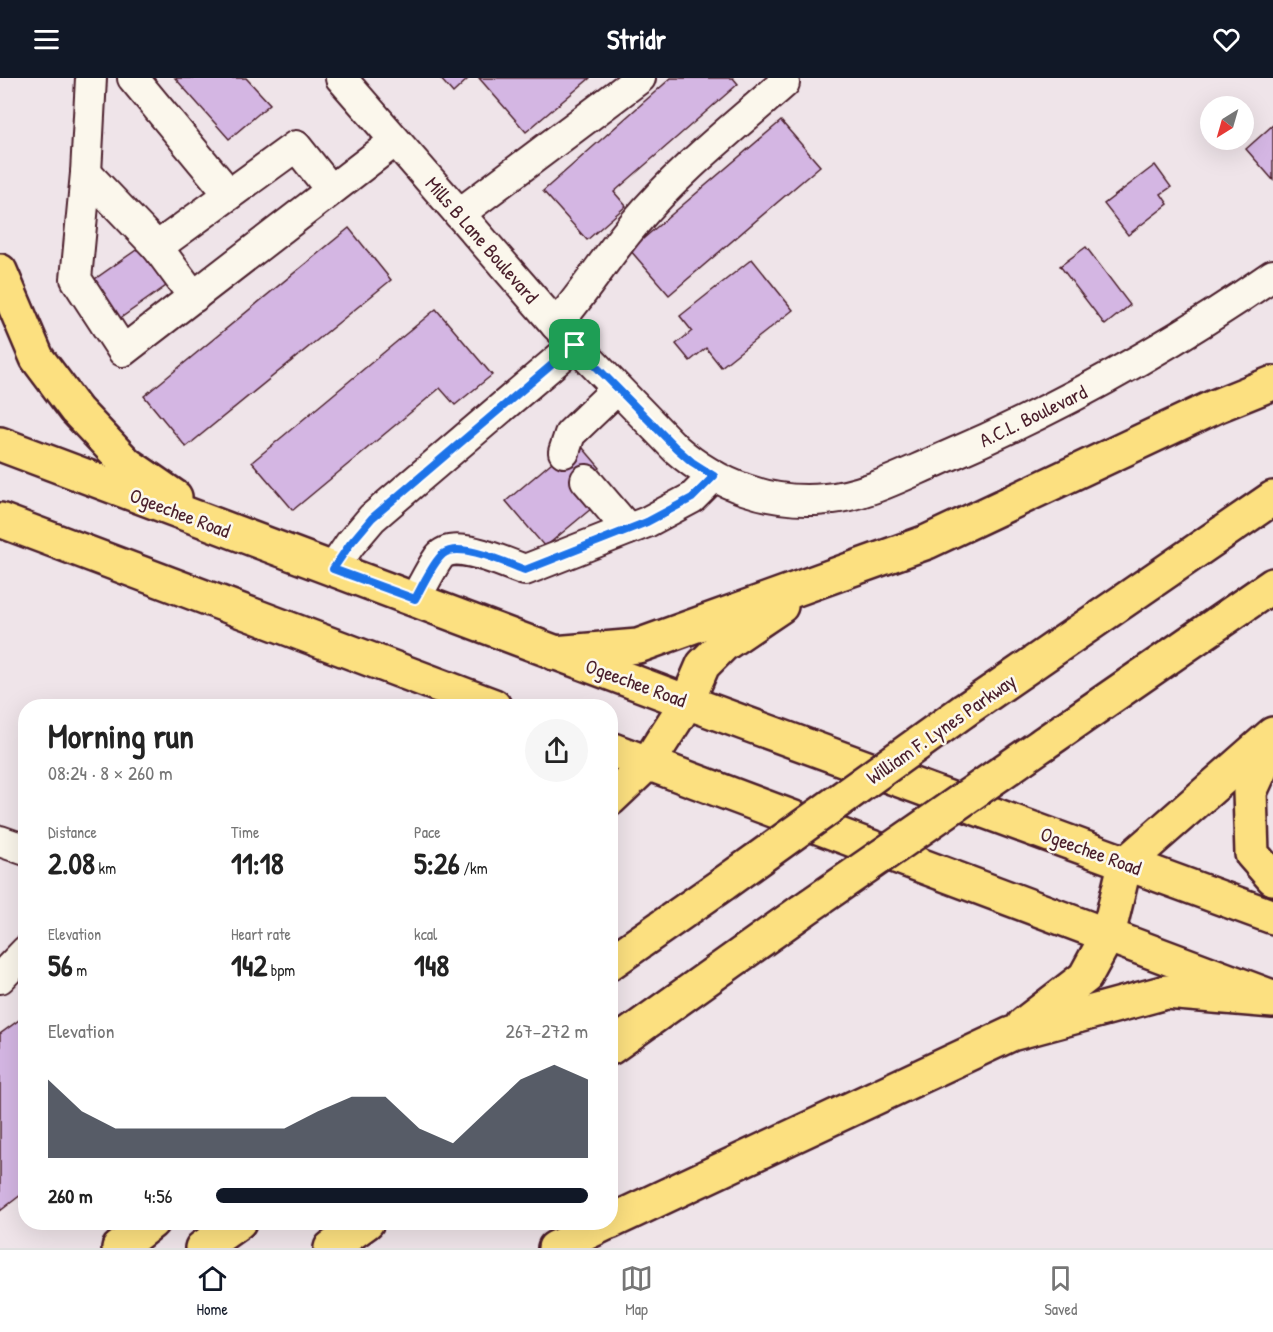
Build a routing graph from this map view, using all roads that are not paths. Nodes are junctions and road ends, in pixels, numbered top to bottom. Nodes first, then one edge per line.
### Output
1 (91, 78) edge
2 (133, 78) edge
3 (341, 78) edge
4 (640, 78) edge
5 (784, 82) dead end
6 (395, 141) junction
7 (86, 173) junction
8 (331, 190) junction
9 (229, 194) junction
10 (459, 214) junction
11 (157, 247) junction
12 (0, 271) edge
13 (1273, 275) edge
14 (194, 297) junction
15 (565, 335) junction
16 (1273, 383) edge
17 (617, 389) junction
18 (0, 444) edge
19 (564, 452) dead end
20 (714, 476) junction
21 (586, 480) dead end
22 (772, 497) joint
23 (1273, 498) edge
24 (0, 520) edge
25 (224, 529) junction
26 (628, 529) junction
27 (333, 569) junction
28 (825, 577) junction
29 (1273, 585) edge
30 (415, 599) junction
31 (554, 653) junction
32 (475, 699) edge
33 (687, 702) junction
34 (1273, 734) edge
35 (1273, 742) edge
36 (618, 752) edge
37 (648, 763) junction
38 (618, 791) edge
39 (0, 842) edge
40 (18, 848) edge
41 (1125, 864) junction
42 (1273, 878) edge
43 (1273, 917) edge
44 (1108, 935) junction
45 (618, 957) edge
46 (18, 959) edge
47 (0, 978) edge
48 (1273, 999) edge
49 (1011, 1034) junction
50 (618, 1042) edge
51 (618, 1218) edge
52 (142, 1230) edge
53 (228, 1230) edge
54 (356, 1230) edge
55 (593, 1230) edge
56 (119, 1248) edge
57 (202, 1248) edge
58 (331, 1248) edge
59 (555, 1248) edge

1 - 7 street
2 - 9 street
3 - 6 street, Mills B Lane Boulevard
4 - 10 street
5 - 15 street
6 - 8 street
6 - 10 street, Mills B Lane Boulevard
7 - 11 street
7 - 14 street
8 - 9 street
8 - 14 street
9 - 11 street
10 - 15 street, Mills B Lane Boulevard
11 - 14 street
12 - 25 main road
13 - 22 street, A.C.L. Boulevard
15 - 17 street, Mills B Lane Boulevard
15 - 27 street
16 - 28 main road
17 - 19 street
17 - 20 street, Mills B Lane Boulevard
18 - 25 main road, Ogeechee Road
20 - 22 street, Mills B Lane Boulevard
20 - 26 street
21 - 26 street
23 - 45 main road, William F. Lynes Parkway, bridge
24 - 32 main road
25 - 27 main road, Ogeechee Road
26 - 30 street
27 - 30 main road, Ogeechee Road
28 - 31 main road
28 - 33 main road
29 - 50 main road, bridge
30 - 31 main road, Ogeechee Road
31 - 33 main road, Ogeechee Road
33 - 37 main road
33 - 41 main road, Ogeechee Road
34 - 41 main road
35 - 42 main road
36 - 37 main road
37 - 38 main road
37 - 44 main road
39 - 40 street
41 - 43 main road, Ogeechee Road
41 - 44 main road
44 - 48 main road
44 - 49 main road
46 - 47 street
48 - 49 main road
49 - 51 main road
52 - 56 main road
53 - 57 main road
54 - 58 main road
55 - 59 main road

